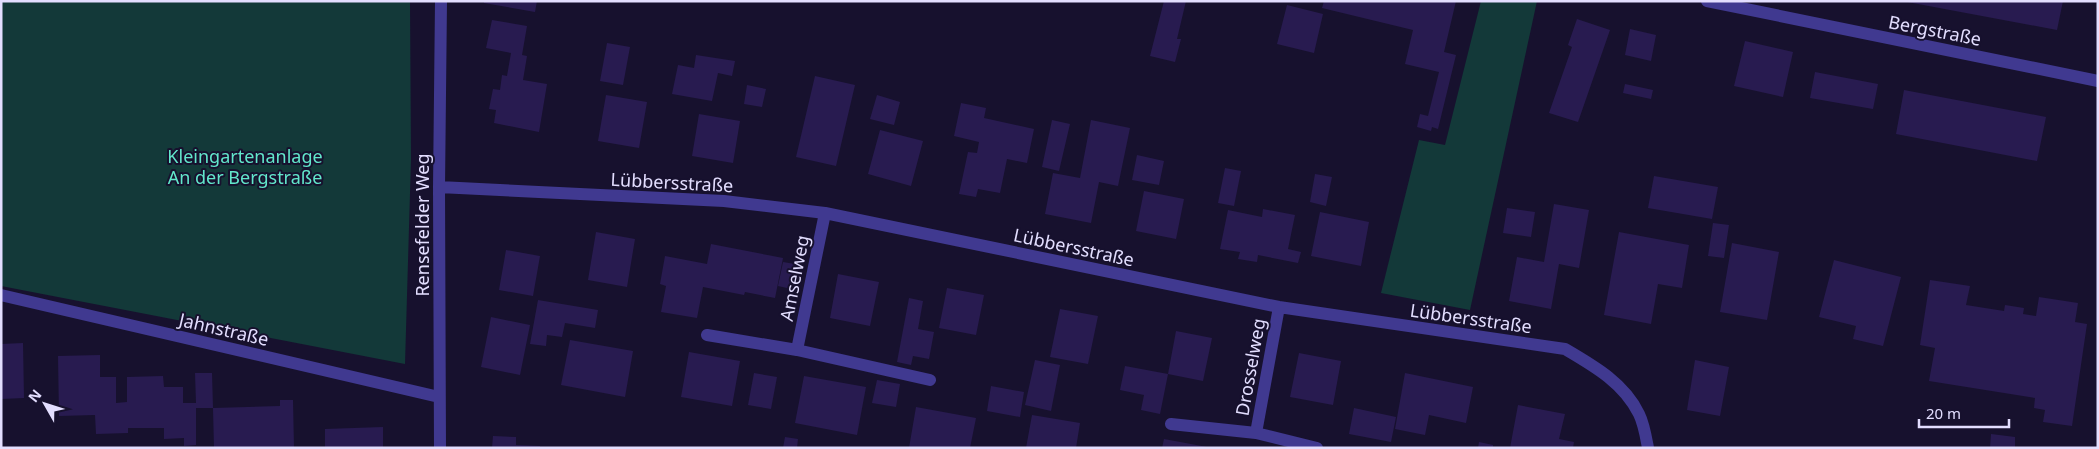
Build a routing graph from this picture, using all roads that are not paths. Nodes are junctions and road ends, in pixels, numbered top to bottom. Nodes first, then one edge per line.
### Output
1 (441, 1) edge
2 (1707, 1) edge
3 (2098, 80) edge
4 (439, 187) junction
5 (825, 213) junction
6 (1, 295) edge
7 (1279, 307) junction
8 (707, 335) dead end
9 (797, 350) junction
10 (930, 380) dead end
11 (439, 397) junction
12 (1171, 424) dead end
13 (1256, 433) junction
14 (440, 448) edge
15 (1317, 448) edge
16 (1648, 448) edge

1 - 4 street, Rensefelder Weg
2 - 3 street, Bergstraße
4 - 5 street, Lübbersstraße
4 - 11 street, Rensefelder Weg
5 - 7 street, Lübbersstraße
5 - 9 street, Amselweg
6 - 11 street, Jahnstraße
7 - 13 street, Drosselweg
7 - 16 street, Lübbersstraße
8 - 9 street
9 - 10 street
11 - 14 street, Rensefelder Weg
12 - 13 street, Drosselweg
13 - 15 street, Drosselweg

